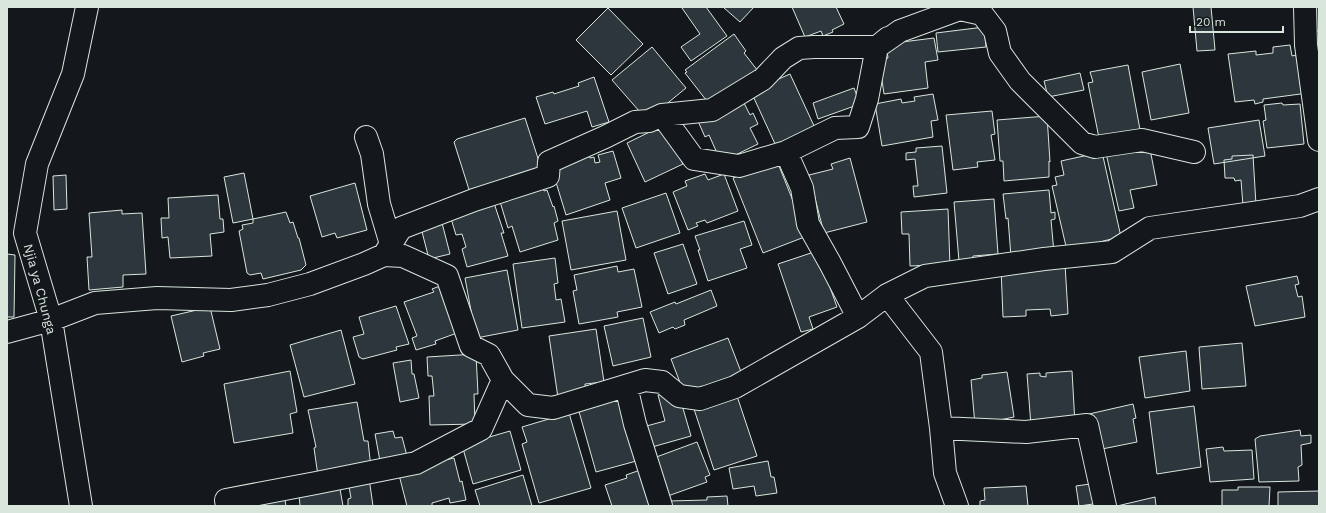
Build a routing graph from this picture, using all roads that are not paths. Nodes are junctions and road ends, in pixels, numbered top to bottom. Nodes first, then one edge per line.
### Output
1 (87, 7) edge
2 (924, 7) edge
3 (1305, 7) edge
4 (877, 47) junction
5 (662, 115) junction
6 (366, 136) dead end
7 (1319, 140) edge
8 (786, 152) junction
9 (1194, 152) dead end
10 (1319, 200) edge
11 (387, 250) junction
12 (887, 294) junction
13 (858, 317) junction
14 (51, 320) junction
15 (7, 332) edge
16 (503, 380) junction
17 (626, 386) junction
18 (941, 428) junction
19 (81, 506) edge
20 (227, 506) edge
21 (661, 506) edge
22 (956, 506) edge
23 (1105, 506) edge

1 - 14 street, Njia ya Chunga
2 - 4 street
3 - 7 street
4 - 5 street
4 - 8 street
4 - 9 street
5 - 8 street
5 - 11 street
6 - 11 street
8 - 13 street
10 - 12 street
11 - 14 street
11 - 16 street
12 - 13 street
12 - 18 street
13 - 17 street
14 - 15 street
14 - 19 street, Njia ya Chunga
16 - 17 street
16 - 20 street
17 - 21 street
18 - 22 street
18 - 23 street

